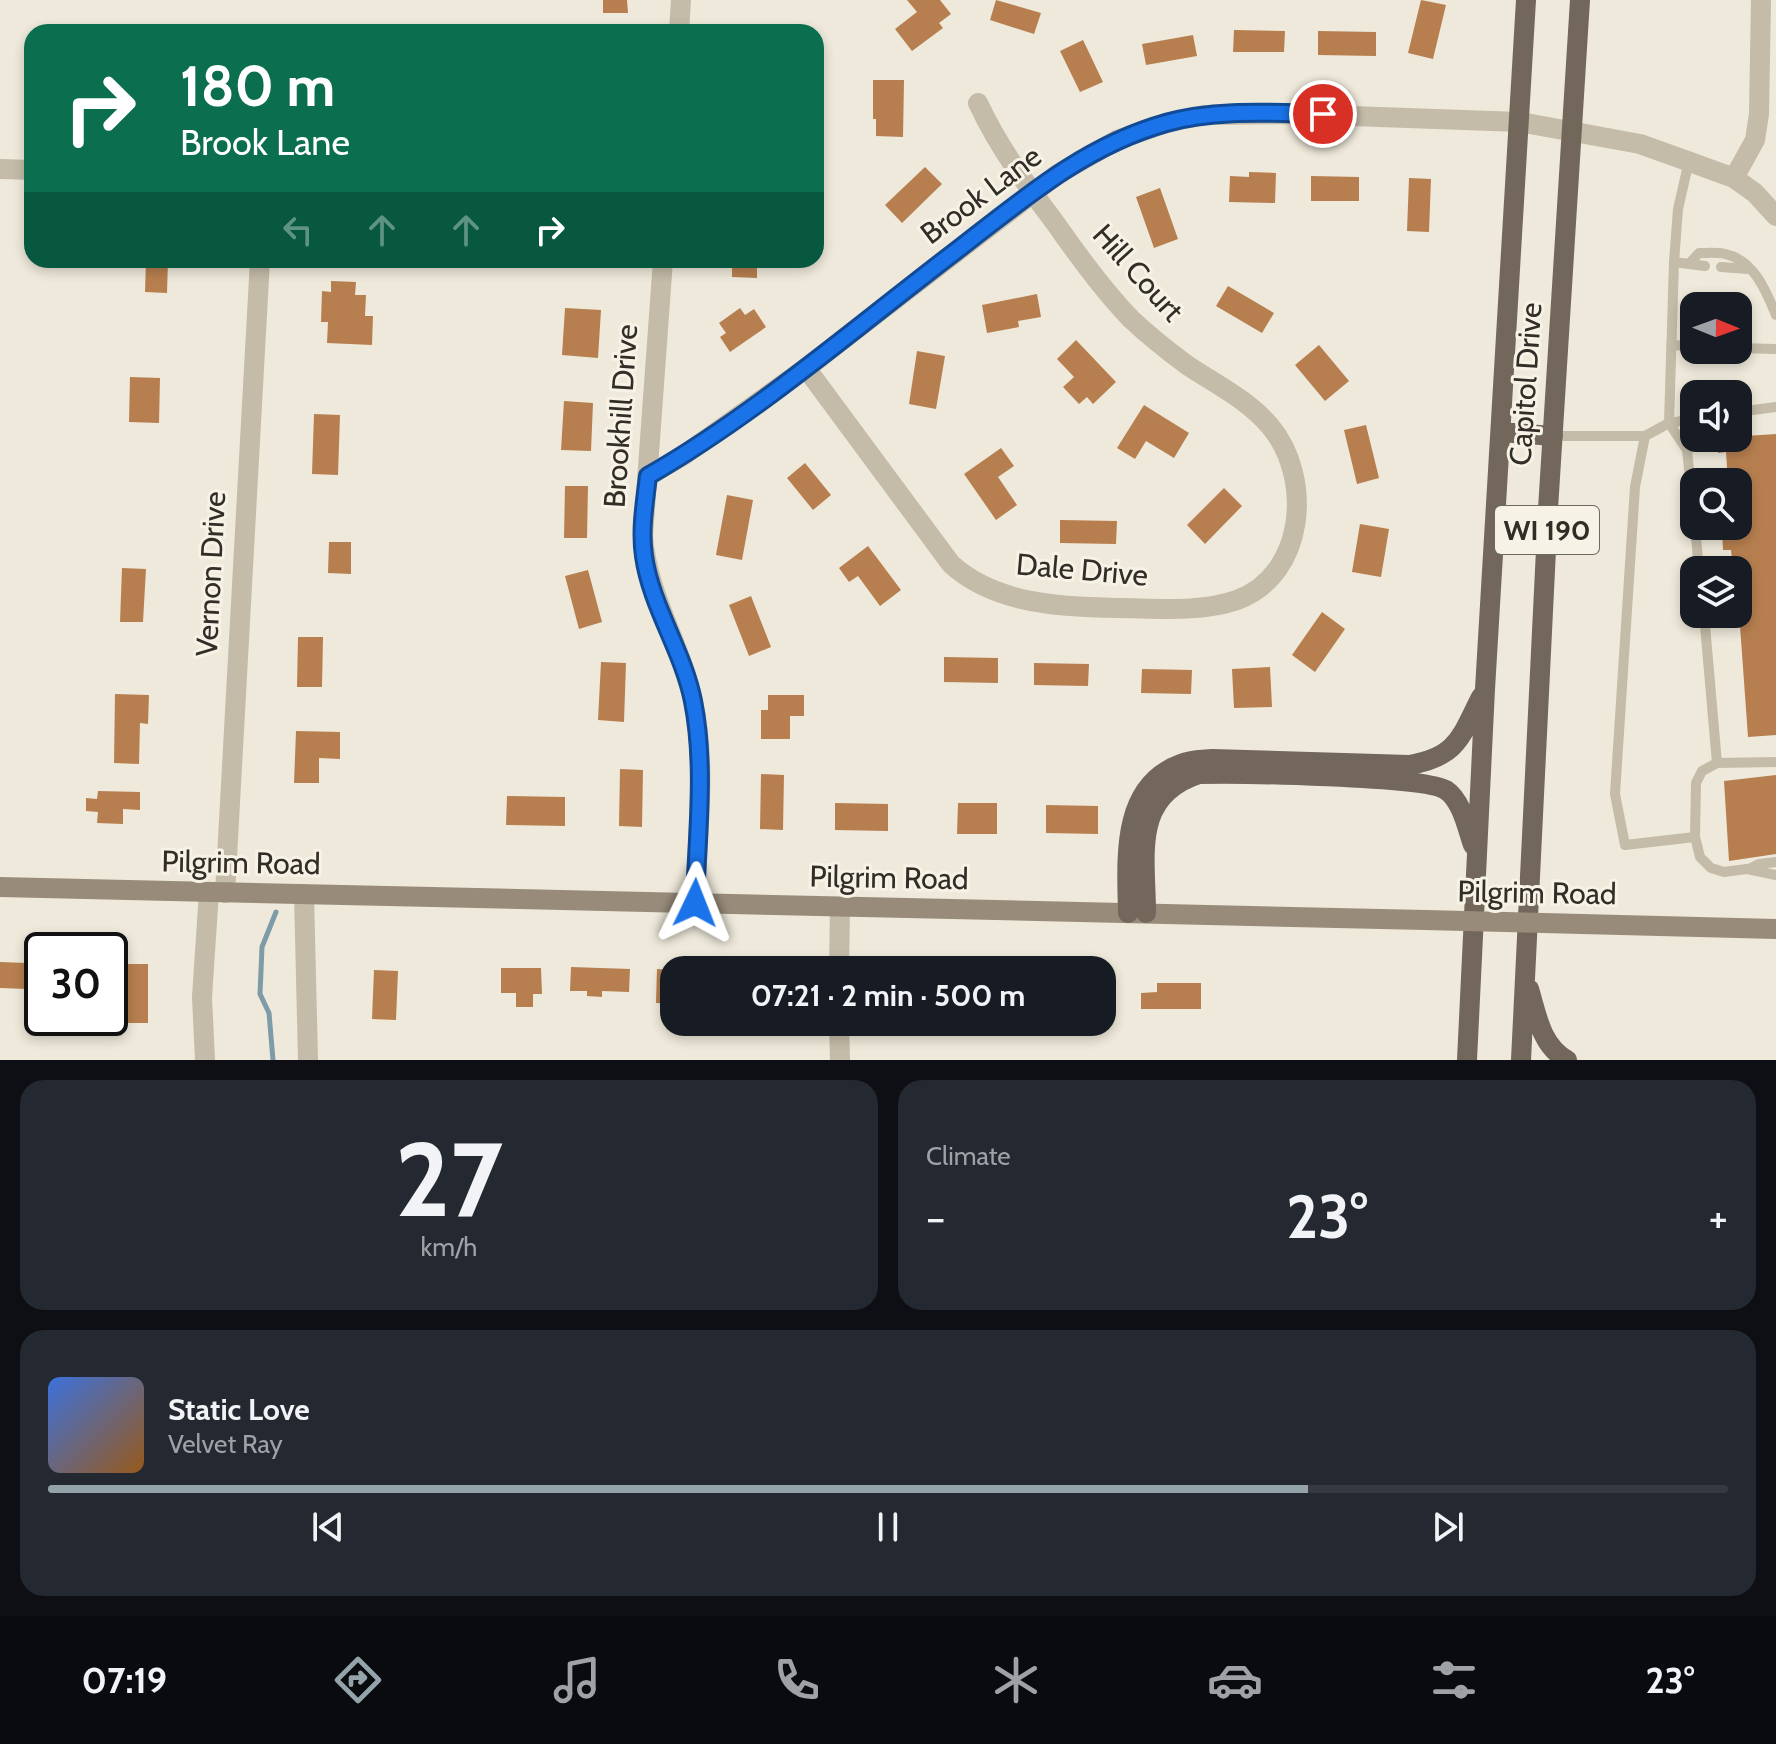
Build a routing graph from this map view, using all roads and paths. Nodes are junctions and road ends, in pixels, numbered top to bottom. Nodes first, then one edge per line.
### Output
1 (681, 0) edge
2 (1526, 0) edge
3 (1580, 0) edge
4 (1761, 0) edge
5 (680, 24) edge
6 (978, 103) dead end
7 (1520, 122) junction
8 (1574, 132) junction
9 (1689, 161) junction
10 (0, 169) edge
11 (24, 170) edge
12 (1734, 178) junction
13 (1032, 193) junction
14 (1776, 216) edge
15 (1674, 262) junction
16 (1689, 264) junction
17 (1705, 266) dead end
18 (1721, 267) dead end
19 (259, 268) edge
20 (662, 268) edge
21 (1750, 269) junction
22 (1776, 315) edge
23 (1671, 345) junction
24 (1680, 345) edge
25 (1752, 348) edge
26 (1776, 349) edge
27 (806, 368) junction
28 (1776, 407) edge
29 (1752, 410) edge
30 (1680, 421) edge
31 (1669, 423) junction
32 (1501, 432) junction
33 (1553, 436) junction
34 (1645, 436) junction
35 (1286, 452) joint
36 (1689, 468) edge
37 (648, 476) junction
38 (1705, 628) edge
39 (1485, 689) junction
40 (1776, 762) edge
41 (1717, 763) junction
42 (1695, 837) junction
43 (1477, 854) junction
44 (1776, 862) edge
45 (1747, 869) junction
46 (1776, 875) edge
47 (0, 887) edge
48 (217, 892) junction
49 (304, 894) junction
50 (695, 903) junction
51 (840, 907) junction
52 (1137, 913) junction
53 (1776, 929) edge
54 (839, 956) edge
55 (1524, 973) junction
56 (839, 1036) edge
57 (205, 1060) edge
58 (308, 1060) edge
59 (840, 1060) edge
60 (1467, 1060) edge
61 (1521, 1060) edge
62 (1567, 1060) edge

1 - 5 street
2 - 7 main road, Capitol Drive / WI 190
3 - 8 main road, Capitol Drive / WI 190
4 - 12 street
6 - 13 street, Hill Court
7 - 8 street, Brook Lane
7 - 13 street, Brook Lane
7 - 32 main road, Capitol Drive / WI 190
8 - 9 street, Brook Lane
8 - 33 main road, Capitol Drive / WI 190
9 - 12 street, Brook Lane
9 - 15 lane
10 - 11 street
12 - 14 street, Brook Lane
13 - 27 street, Brook Lane
13 - 35 street, Hill Court
15 - 16 lane
15 - 23 lane
16 - 17 lane
16 - 21 lane
18 - 21 lane
19 - 48 street, Vernon Drive
20 - 37 street, Brookhill Drive
21 - 22 lane
23 - 24 lane
23 - 31 lane
25 - 26 lane
27 - 35 street, Dale Drive
27 - 37 street, Brook Lane
28 - 29 lane
30 - 31 lane
31 - 34 lane
31 - 36 lane
32 - 33 main road
32 - 39 main road, Capitol Drive / WI 190
33 - 34 lane
33 - 55 main road, Capitol Drive / WI 190
34 - 42 lane
37 - 50 street, Brookhill Drive
38 - 41 lane
39 - 43 main road, Capitol Drive / WI 190
39 - 52 main road
40 - 41 lane
41 - 42 lane
42 - 45 lane
43 - 52 main road
43 - 60 main road, Capitol Drive / WI 190
44 - 45 lane
45 - 46 lane
47 - 48 main road, Pilgrim Road
48 - 49 main road, Pilgrim Road
48 - 57 street, Vernon Drive
49 - 50 main road, Pilgrim Road
49 - 58 street
50 - 51 main road, Pilgrim Road
51 - 52 main road, Pilgrim Road
51 - 54 street
52 - 53 main road, Pilgrim Road, bridge
55 - 61 main road, Capitol Drive / WI 190
55 - 62 main road
56 - 59 street

